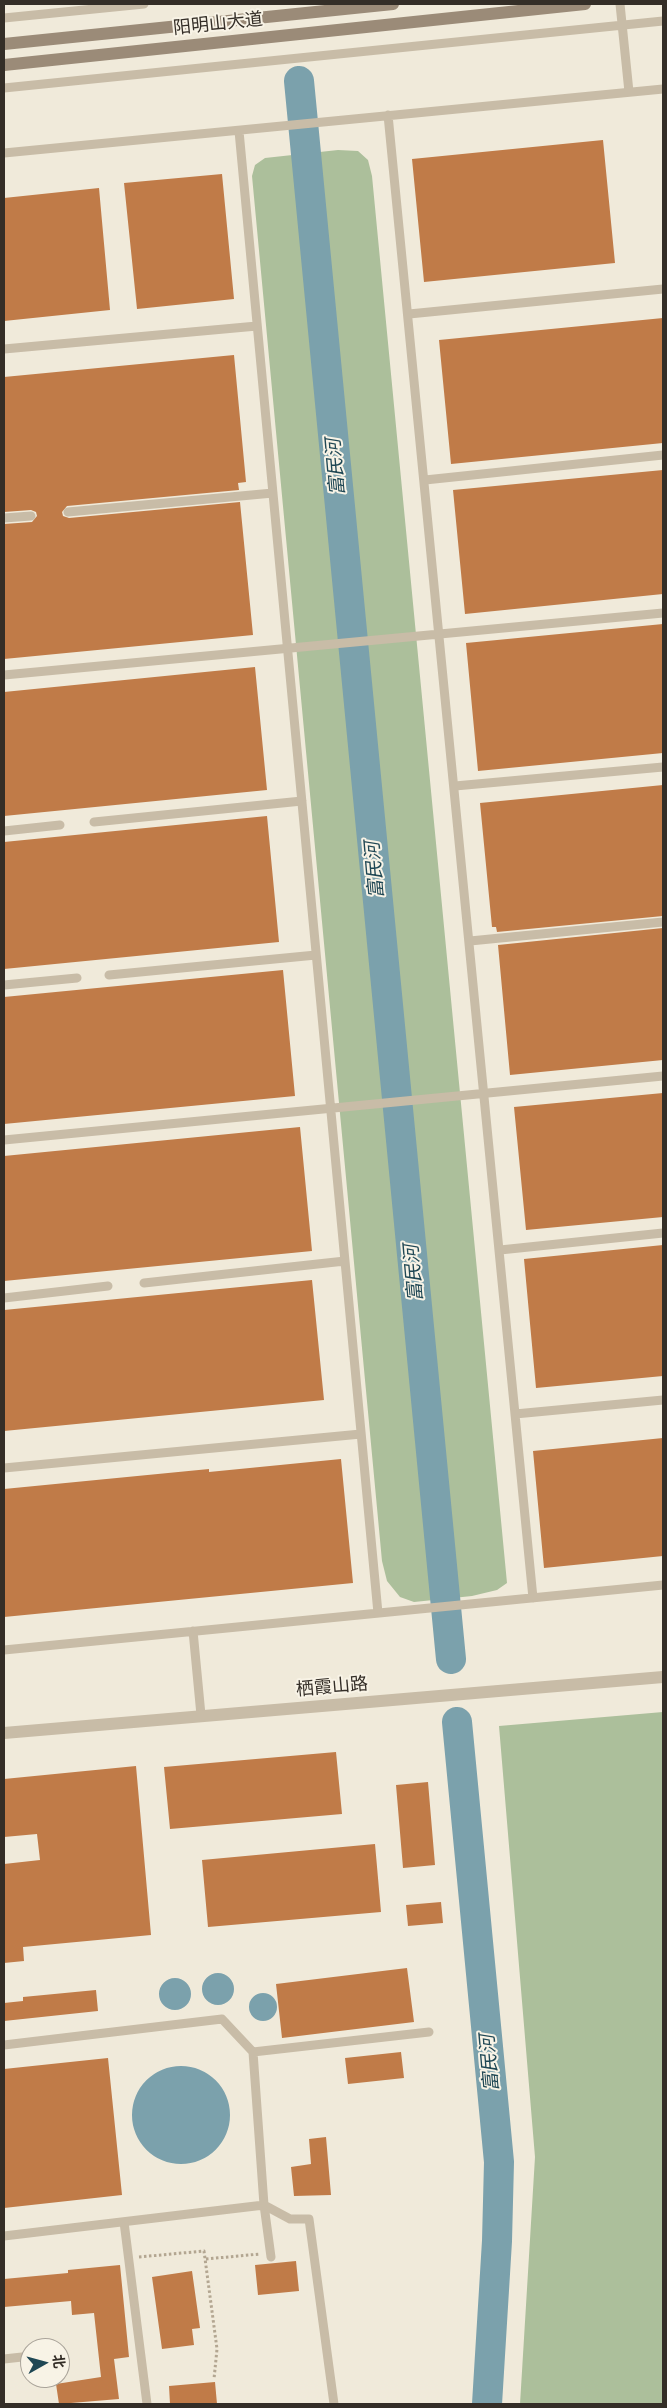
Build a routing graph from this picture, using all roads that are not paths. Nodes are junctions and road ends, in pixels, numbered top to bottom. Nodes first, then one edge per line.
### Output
1 (144, 4) edge
2 (393, 4) edge
3 (585, 4) edge
4 (620, 4) edge
5 (4, 18) edge
6 (663, 21) edge
7 (622, 26) junction
8 (4, 44) edge
9 (4, 65) edge
10 (4, 88) edge
11 (663, 89) edge
12 (629, 92) junction
13 (388, 116) junction
14 (239, 131) junction
15 (4, 153) edge
16 (663, 289) edge
17 (409, 314) junction
18 (257, 326) junction
19 (4, 349) edge
20 (663, 455) edge
21 (425, 480) junction
22 (273, 493) junction
23 (68, 512) dead end
24 (30, 516) dead end
25 (4, 518) edge
26 (663, 613) edge
27 (440, 634) junction
28 (288, 648) junction
29 (4, 675) edge
30 (663, 767) edge
31 (455, 786) junction
32 (302, 801) junction
33 (94, 822) dead end
34 (60, 825) dead end
35 (4, 831) edge
36 (663, 922) edge
37 (470, 941) junction
38 (316, 954) junction
39 (109, 975) dead end
40 (77, 978) dead end
41 (4, 985) edge
42 (663, 1076) edge
43 (484, 1094) junction
44 (331, 1108) junction
45 (4, 1140) edge
46 (663, 1233) edge
47 (500, 1250) junction
48 (345, 1261) junction
49 (144, 1283) dead end
50 (108, 1286) dead end
51 (4, 1298) edge
52 (663, 1400) edge
53 (516, 1414) junction
54 (361, 1434) junction
55 (4, 1468) edge
56 (663, 1585) edge
57 (534, 1598) junction
58 (378, 1613) junction
59 (193, 1631) junction
60 (4, 1650) edge
61 (663, 1677) edge
62 (201, 1715) junction
63 (4, 1733) edge
64 (429, 2032) dead end
65 (4, 2045) edge
66 (252, 2052) junction
67 (264, 2206) junction
68 (124, 2222) junction
69 (4, 2236) edge
70 (271, 2255) road end
71 (20, 2357) edge
72 (4, 2359) edge
73 (147, 2404) edge
74 (334, 2404) edge

1 - 5 lane
2 - 8 main road, 阳明山大道
3 - 9 main road, 阳明山大道
4 - 7 lane
6 - 7 lane
7 - 10 lane
7 - 12 lane
11 - 12 lane
12 - 13 lane
13 - 14 lane
13 - 17 lane
14 - 15 lane
14 - 18 lane
16 - 17 lane
17 - 21 lane
18 - 19 lane
18 - 22 lane
20 - 21 lane
21 - 27 lane
22 - 23 lane
22 - 28 lane
24 - 25 lane
26 - 27 lane
27 - 28 lane
27 - 31 lane
28 - 29 lane
28 - 32 lane
30 - 31 lane
31 - 37 lane
32 - 33 lane
32 - 38 lane
34 - 35 lane
36 - 37 lane
37 - 43 lane
38 - 39 lane
38 - 44 lane
40 - 41 lane
42 - 43 lane
43 - 44 lane
43 - 47 lane
44 - 45 lane
44 - 48 lane
46 - 47 lane
47 - 53 lane
48 - 49 lane
48 - 54 lane
50 - 51 lane
52 - 53 lane
53 - 57 lane
54 - 55 lane
54 - 58 lane
56 - 57 lane
57 - 58 lane
58 - 59 lane
59 - 60 lane
59 - 62 lane
61 - 62 street, 栖霞山路
62 - 63 street, 栖霞山路
64 - 66 lane
65 - 66 lane
66 - 67 lane
67 - 68 lane
67 - 70 lane
67 - 74 lane
68 - 69 lane
68 - 73 lane
71 - 72 lane

